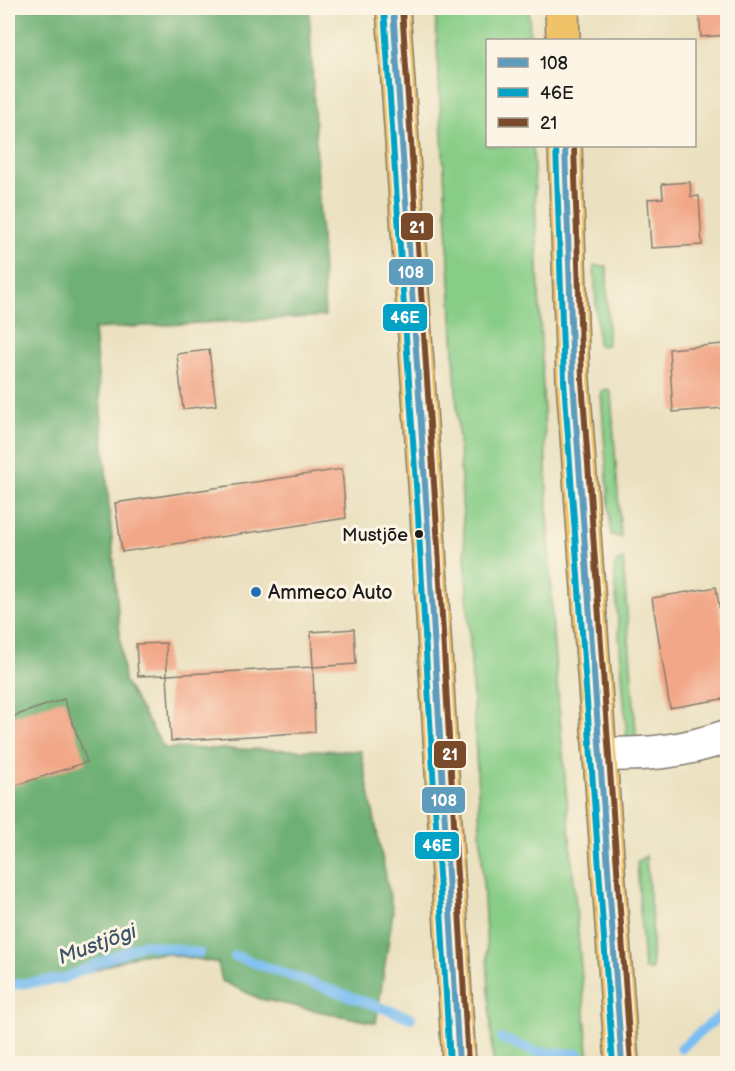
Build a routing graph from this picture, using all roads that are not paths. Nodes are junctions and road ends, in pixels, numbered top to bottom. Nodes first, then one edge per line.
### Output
1 (393, 8) edge
2 (562, 8) edge
3 (563, 39) edge
4 (565, 147) edge
5 (728, 736) edge
6 (600, 754) junction
7 (459, 1064) edge
8 (622, 1064) edge

1 - 7 main road
2 - 3 main road
4 - 6 main road
5 - 6 street
6 - 8 main road

